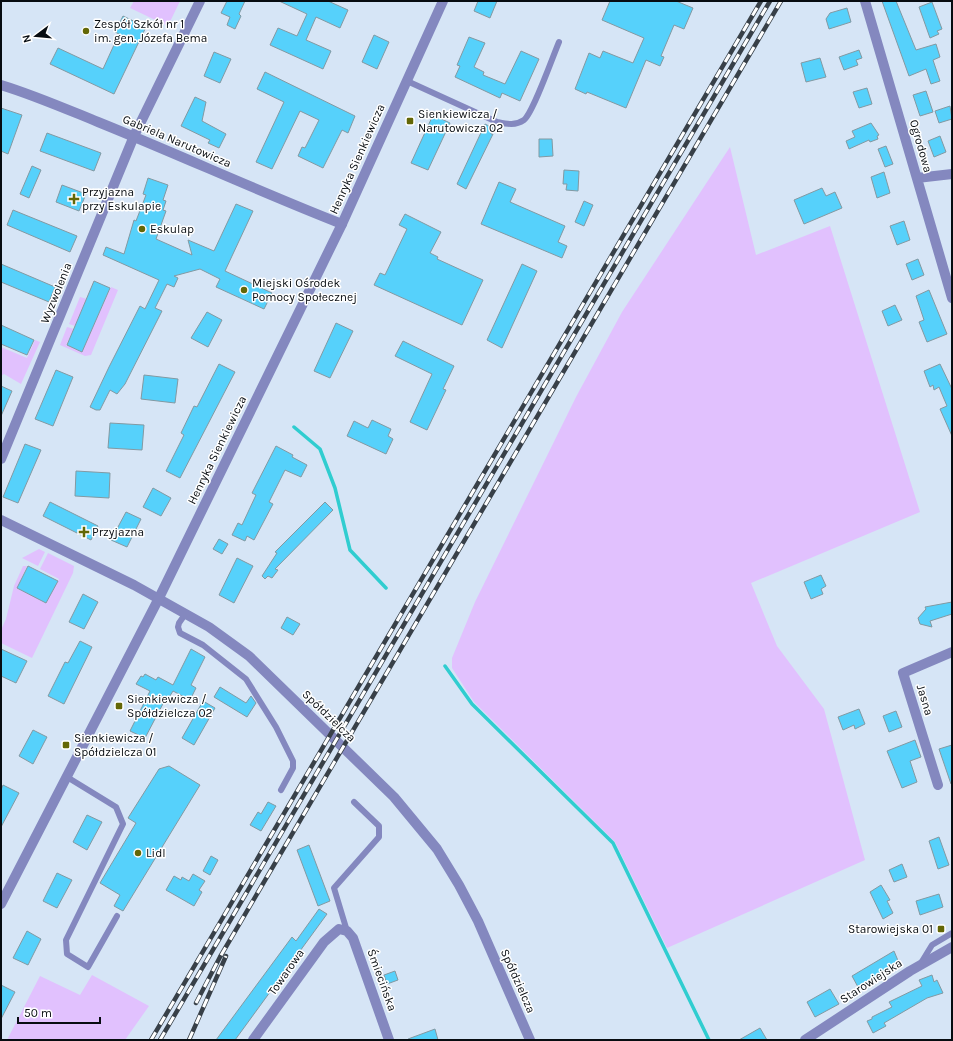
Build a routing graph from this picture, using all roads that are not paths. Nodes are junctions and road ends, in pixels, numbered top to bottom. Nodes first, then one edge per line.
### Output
1 (200, 1) edge
2 (443, 1) edge
3 (865, 1) edge
4 (559, 42) dead end
5 (407, 81) junction
6 (1, 85) edge
7 (134, 136) junction
8 (952, 174) edge
9 (917, 178) junction
10 (342, 224) junction
11 (952, 298) edge
12 (1, 459) edge
13 (1, 520) edge
14 (159, 598) junction
15 (186, 613) junction
16 (952, 652) edge
17 (67, 777) junction
18 (938, 785) dead end
19 (281, 790) dead end
20 (354, 802) dead end
21 (1, 904) edge
22 (117, 916) dead end
23 (347, 931) junction
24 (952, 933) edge
25 (952, 947) edge
26 (920, 966) junction
27 (808, 1039) edge
28 (253, 1040) edge
29 (389, 1040) edge
30 (530, 1040) edge

1 - 7 street, Wyzwolenia
2 - 5 street, Henryka Sienkiewicza
3 - 9 street, Ogrodowa
4 - 5 lane
5 - 10 street, Henryka Sienkiewicza
6 - 7 street, Gabriela Narutowicza
7 - 10 street, Gabriela Narutowicza
7 - 12 street, Wyzwolenia
8 - 9 street
9 - 11 street, Ogrodowa
10 - 14 street, Henryka Sienkiewicza
13 - 14 street, Spółdzielcza
14 - 15 street, Spółdzielcza
14 - 17 street, Henryka Sienkiewicza
15 - 19 lane
15 - 30 street, Spółdzielcza
16 - 18 street, Jasna
17 - 21 street, Henryka Sienkiewicza
17 - 22 lane
20 - 23 lane
23 - 28 street, Towarowa
23 - 29 street, Śmiecińska
24 - 26 lane
25 - 26 street, Starowiejska
26 - 27 street, Starowiejska

